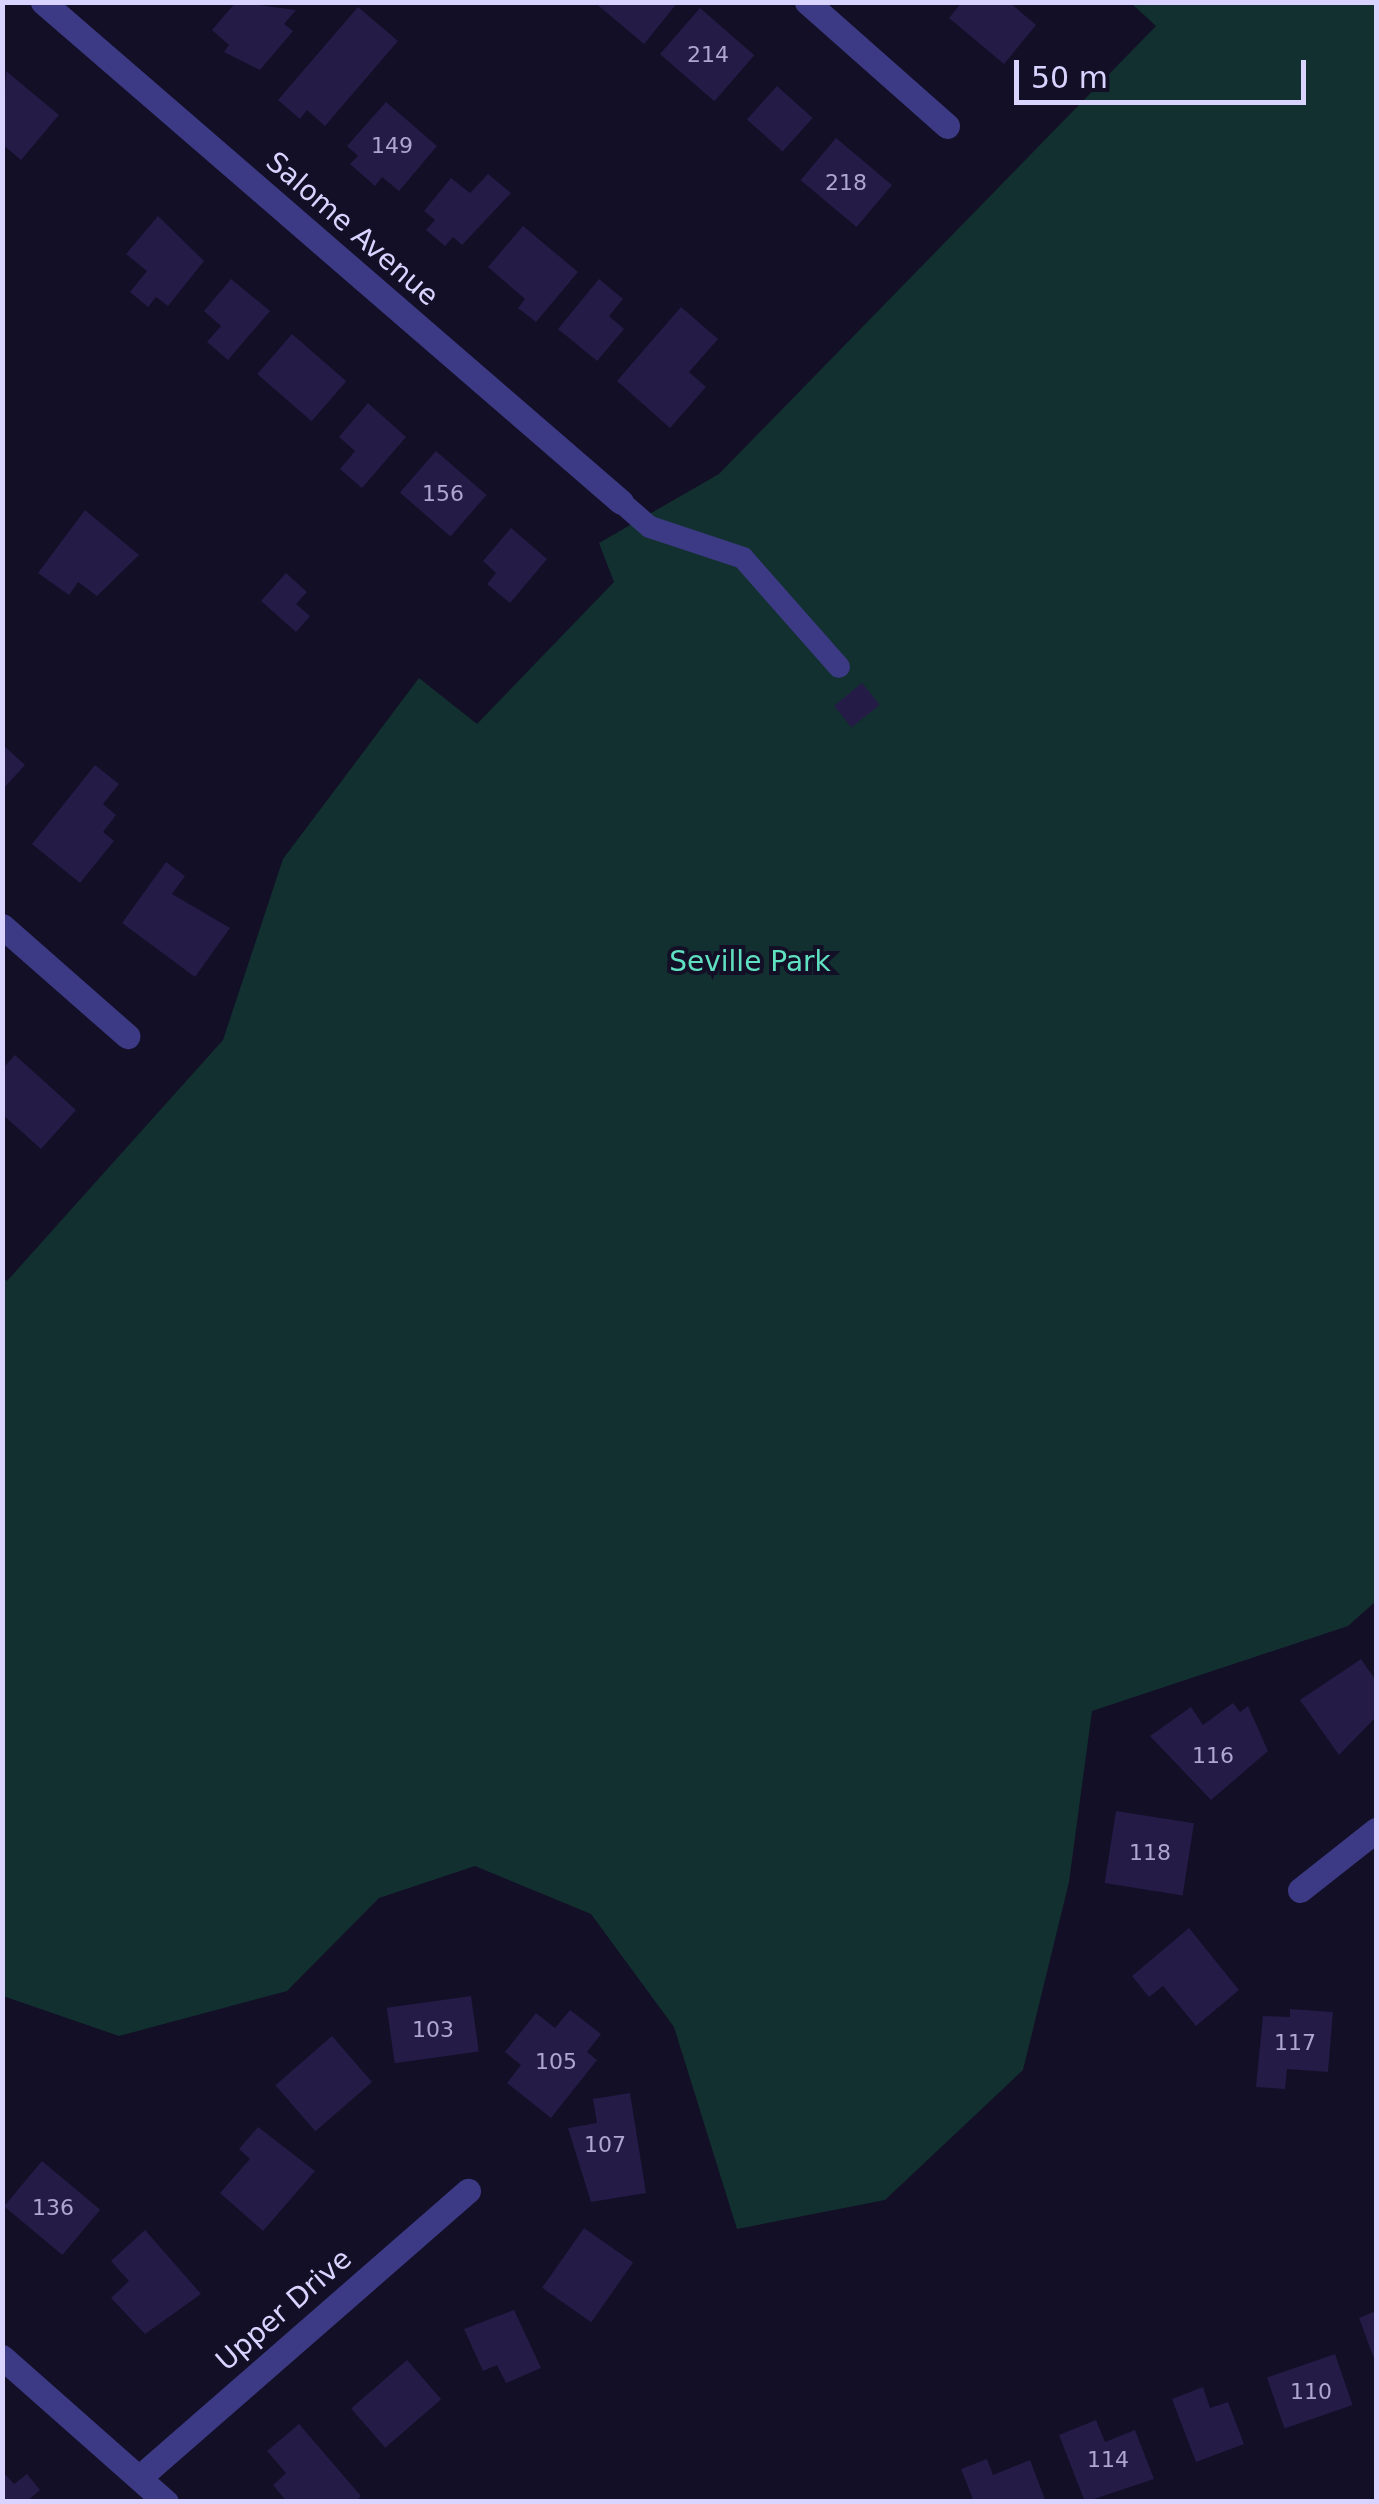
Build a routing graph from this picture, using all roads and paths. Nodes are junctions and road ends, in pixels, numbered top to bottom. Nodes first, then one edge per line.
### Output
1 (43, 2) edge
2 (807, 2) edge
3 (947, 126) dead end
4 (621, 502) joint
5 (840, 667) dead end
6 (2, 926) edge
7 (127, 1036) dead end
8 (1376, 1830) edge
9 (1300, 1890) dead end
10 (468, 2191) dead end
11 (2, 2356) edge
12 (141, 2476) junction
13 (166, 2502) edge

1 - 4 street, Salome Avenue
2 - 3 street
4 - 5 lane
6 - 7 street
8 - 9 street
10 - 12 street, Upper Drive
11 - 12 street
12 - 13 street

